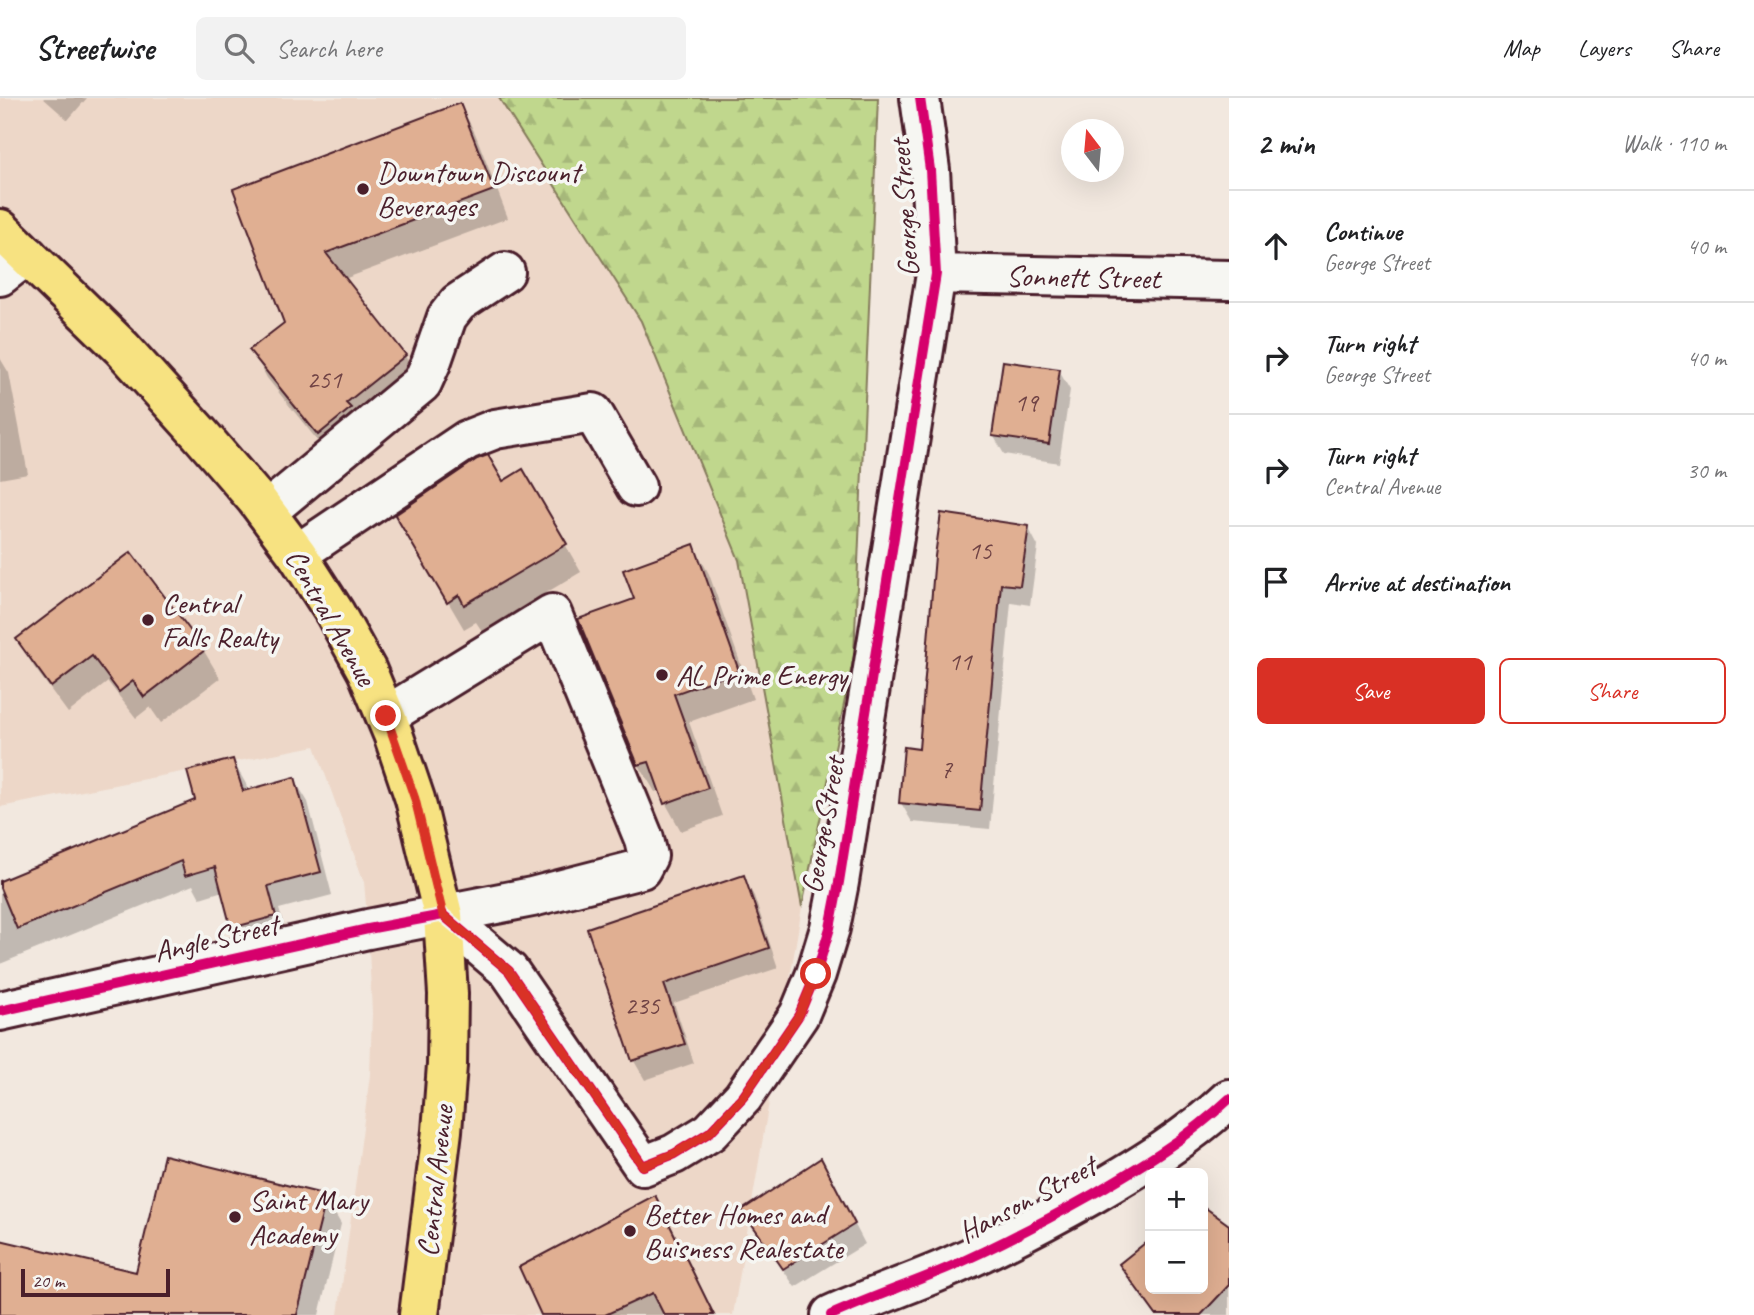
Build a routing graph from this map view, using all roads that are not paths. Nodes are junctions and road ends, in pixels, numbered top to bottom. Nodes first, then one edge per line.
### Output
1 (920, 98) edge
2 (0, 229) edge
3 (14, 265) edge
4 (505, 272) dead end
5 (936, 274) junction
6 (1229, 280) edge
7 (636, 487) dead end
8 (266, 512) junction
9 (297, 554) junction
10 (386, 716) junction
11 (443, 915) junction
12 (0, 1011) edge
13 (1229, 1099) edge
14 (419, 1315) edge
15 (831, 1315) edge

1 - 5 street, George Street
2 - 3 main road, Central Avenue
3 - 8 main road, Central Avenue
4 - 8 street
5 - 6 street, Sonnett Street
5 - 11 street, George Street
7 - 9 street
8 - 9 main road, Central Avenue
9 - 10 main road, Central Avenue
10 - 11 main road, Central Avenue
10 - 11 street, Angle Street
11 - 12 street, Angle Street
11 - 14 main road, Central Avenue
13 - 15 street, Hanson Street

